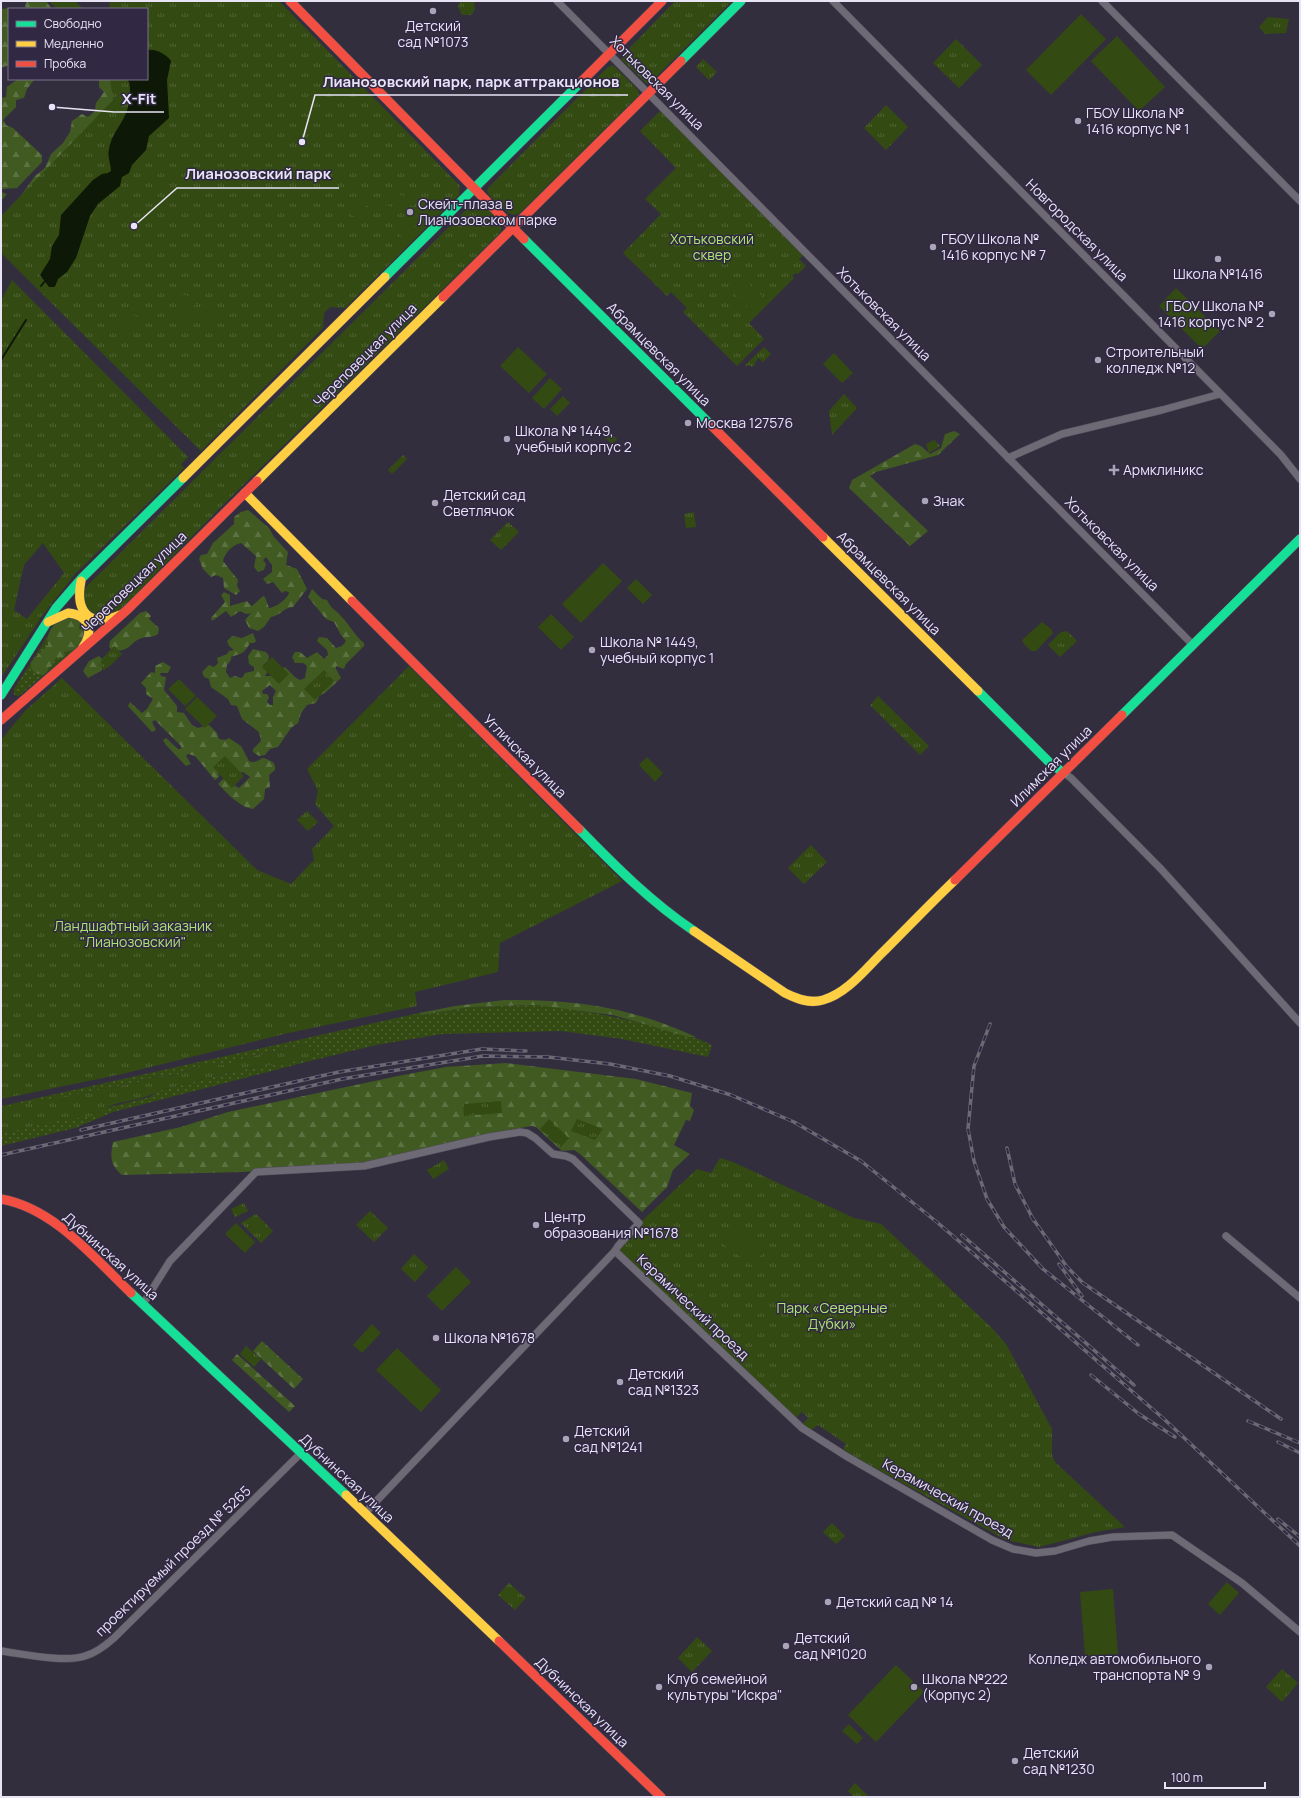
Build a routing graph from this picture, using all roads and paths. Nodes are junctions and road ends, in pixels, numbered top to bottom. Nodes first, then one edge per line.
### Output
1 (290, 1) edge
2 (557, 1) edge
3 (662, 1) edge
4 (741, 1) edge
5 (833, 1) edge
6 (1102, 1) edge
7 (609, 53) junction
8 (649, 93) junction
9 (474, 188) junction
10 (1300, 201) edge
11 (513, 227) junction
12 (1220, 394) junction
13 (1008, 458) junction
14 (1300, 479) edge
15 (245, 493) junction
16 (1300, 539) edge
17 (81, 579) junction
18 (127, 610) junction
19 (46, 623) junction
20 (1193, 645) junction
21 (79, 652) junction
22 (1, 695) edge
23 (1, 720) edge
24 (1064, 773) junction
25 (814, 1002) joint
26 (1300, 1024) edge
27 (1, 1199) edge
28 (1226, 1236) dead end
29 (615, 1251) junction
30 (1300, 1298) edge
31 (143, 1304) junction
32 (301, 1453) junction
33 (364, 1513) junction
34 (1300, 1632) edge
35 (1, 1652) edge
36 (661, 1797) edge

1 - 9 street, Абрамцевская улица
2 - 7 street, Хотьковская улица
3 - 7 street
4 - 8 street, Череповецкая улица
5 - 12 street, Новгородская улица
6 - 10 street
7 - 8 street, Хотьковская улица
7 - 9 street
8 - 11 street, Череповецкая улица
8 - 13 street, Хотьковская улица
9 - 11 street, Абрамцевская улица
9 - 17 street
11 - 15 street, Череповецкая улица
11 - 24 street, Абрамцевская улица
12 - 13 street
12 - 14 street, Новгородская улица
13 - 20 street, Хотьковская улица
15 - 18 street, Череповецкая улица
15 - 25 street, Угличская улица
16 - 20 street, Илимская улица
17 - 18 street
17 - 19 street
18 - 21 street, Череповецкая улица
19 - 21 street
19 - 22 street
20 - 24 street, Илимская улица
21 - 23 street, Череповецкая улица
24 - 25 street, Илимская улица
24 - 26 street
27 - 31 street, Дубнинская улица
28 - 30 street
29 - 31 street
29 - 33 street
29 - 34 street, Керамический проезд
31 - 32 street, Дубнинская улица
32 - 33 street, Дубнинская улица
32 - 35 street, проектируемый проезд № 5265
33 - 36 street, Дубнинская улица

